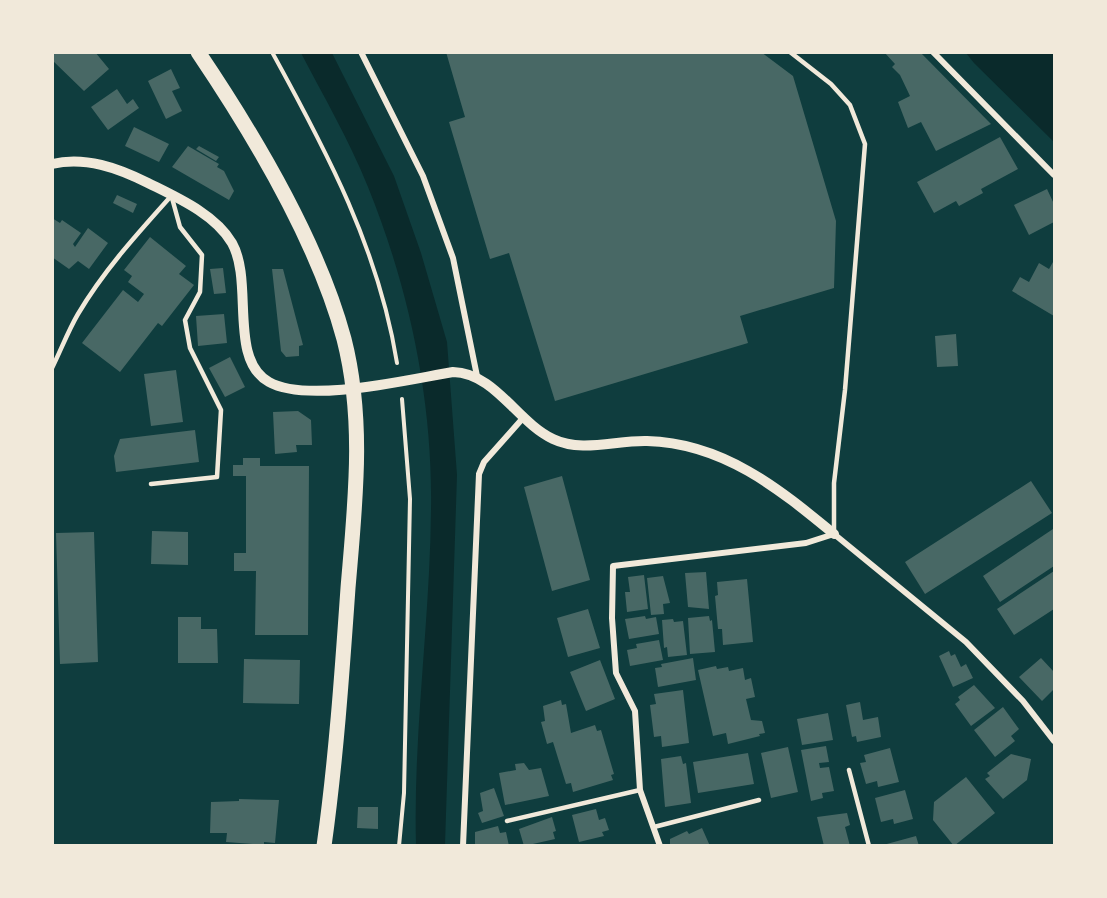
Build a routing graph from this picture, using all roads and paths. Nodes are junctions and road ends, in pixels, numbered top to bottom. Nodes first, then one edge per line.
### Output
1 (198, 52) edge
2 (272, 52) edge
3 (361, 52) edge
4 (790, 52) edge
5 (933, 52) edge
6 (52, 164) edge
7 (1054, 175) edge
8 (172, 195) junction
9 (397, 363) dead end
10 (52, 368) edge
11 (474, 375) junction
12 (353, 388) junction
13 (402, 399) dead end
14 (523, 418) junction
15 (151, 484) dead end
16 (834, 534) junction
17 (1054, 741) edge
18 (849, 770) dead end
19 (640, 790) junction
20 (759, 800) dead end
21 (507, 821) dead end
22 (654, 827) junction
23 (324, 846) edge
24 (399, 846) edge
25 (462, 846) edge
26 (660, 846) edge
27 (869, 846) edge

1 - 12 main road
2 - 9 path
3 - 11 street
4 - 16 lane
5 - 7 street
6 - 8 street
8 - 10 lane
8 - 12 street
8 - 15 lane
11 - 12 street
11 - 14 street
12 - 23 main road
13 - 24 path
14 - 16 street
14 - 25 street
16 - 17 street
16 - 19 street
18 - 27 lane
19 - 21 lane
19 - 22 street
20 - 22 lane
22 - 26 street

